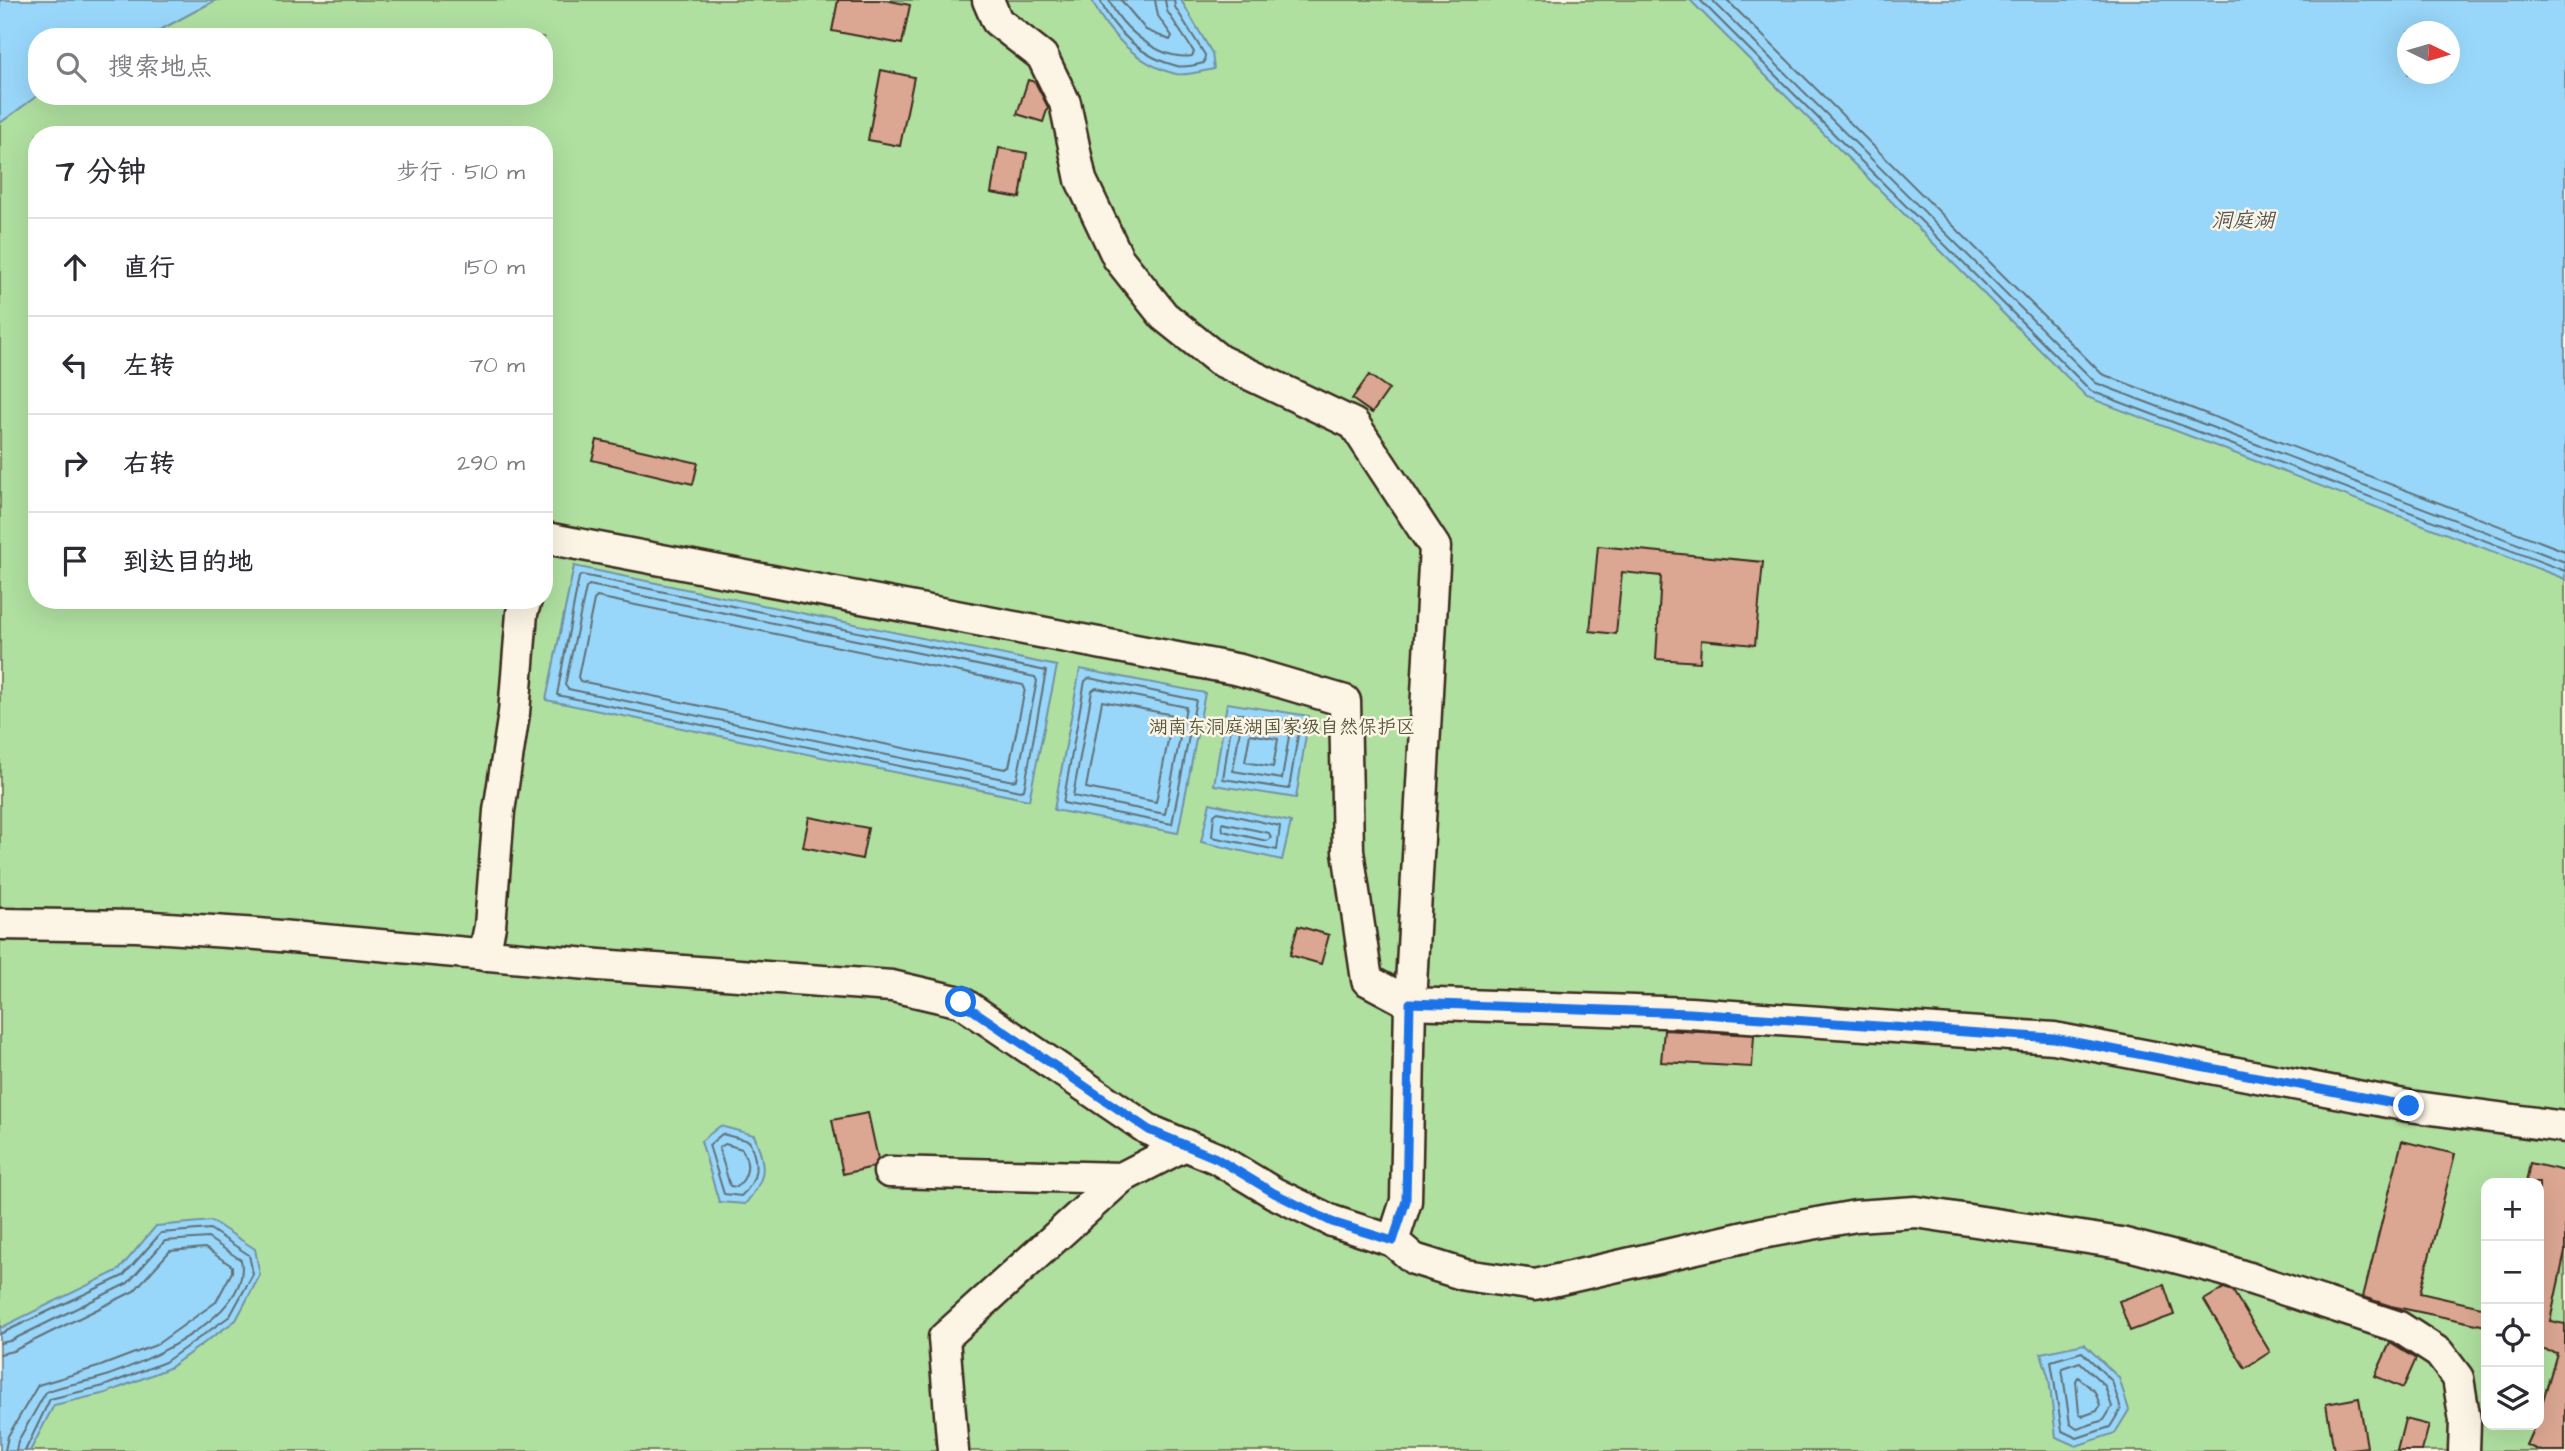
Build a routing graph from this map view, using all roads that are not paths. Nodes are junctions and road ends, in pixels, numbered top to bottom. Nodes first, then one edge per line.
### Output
1 (988, 0) edge
2 (553, 539) edge
3 (523, 609) edge
4 (0, 924) edge
5 (484, 955) junction
6 (1410, 1003) junction
7 (2565, 1127) edge
8 (1185, 1145) junction
9 (889, 1172) dead end
10 (1121, 1178) junction
11 (1393, 1241) junction
12 (953, 1451) edge
13 (2464, 1451) edge

1 - 6 street
2 - 6 street
3 - 5 street
4 - 5 street
5 - 8 street
6 - 7 street
6 - 11 street
8 - 10 street
8 - 11 street
9 - 10 street
10 - 12 street
11 - 13 street

